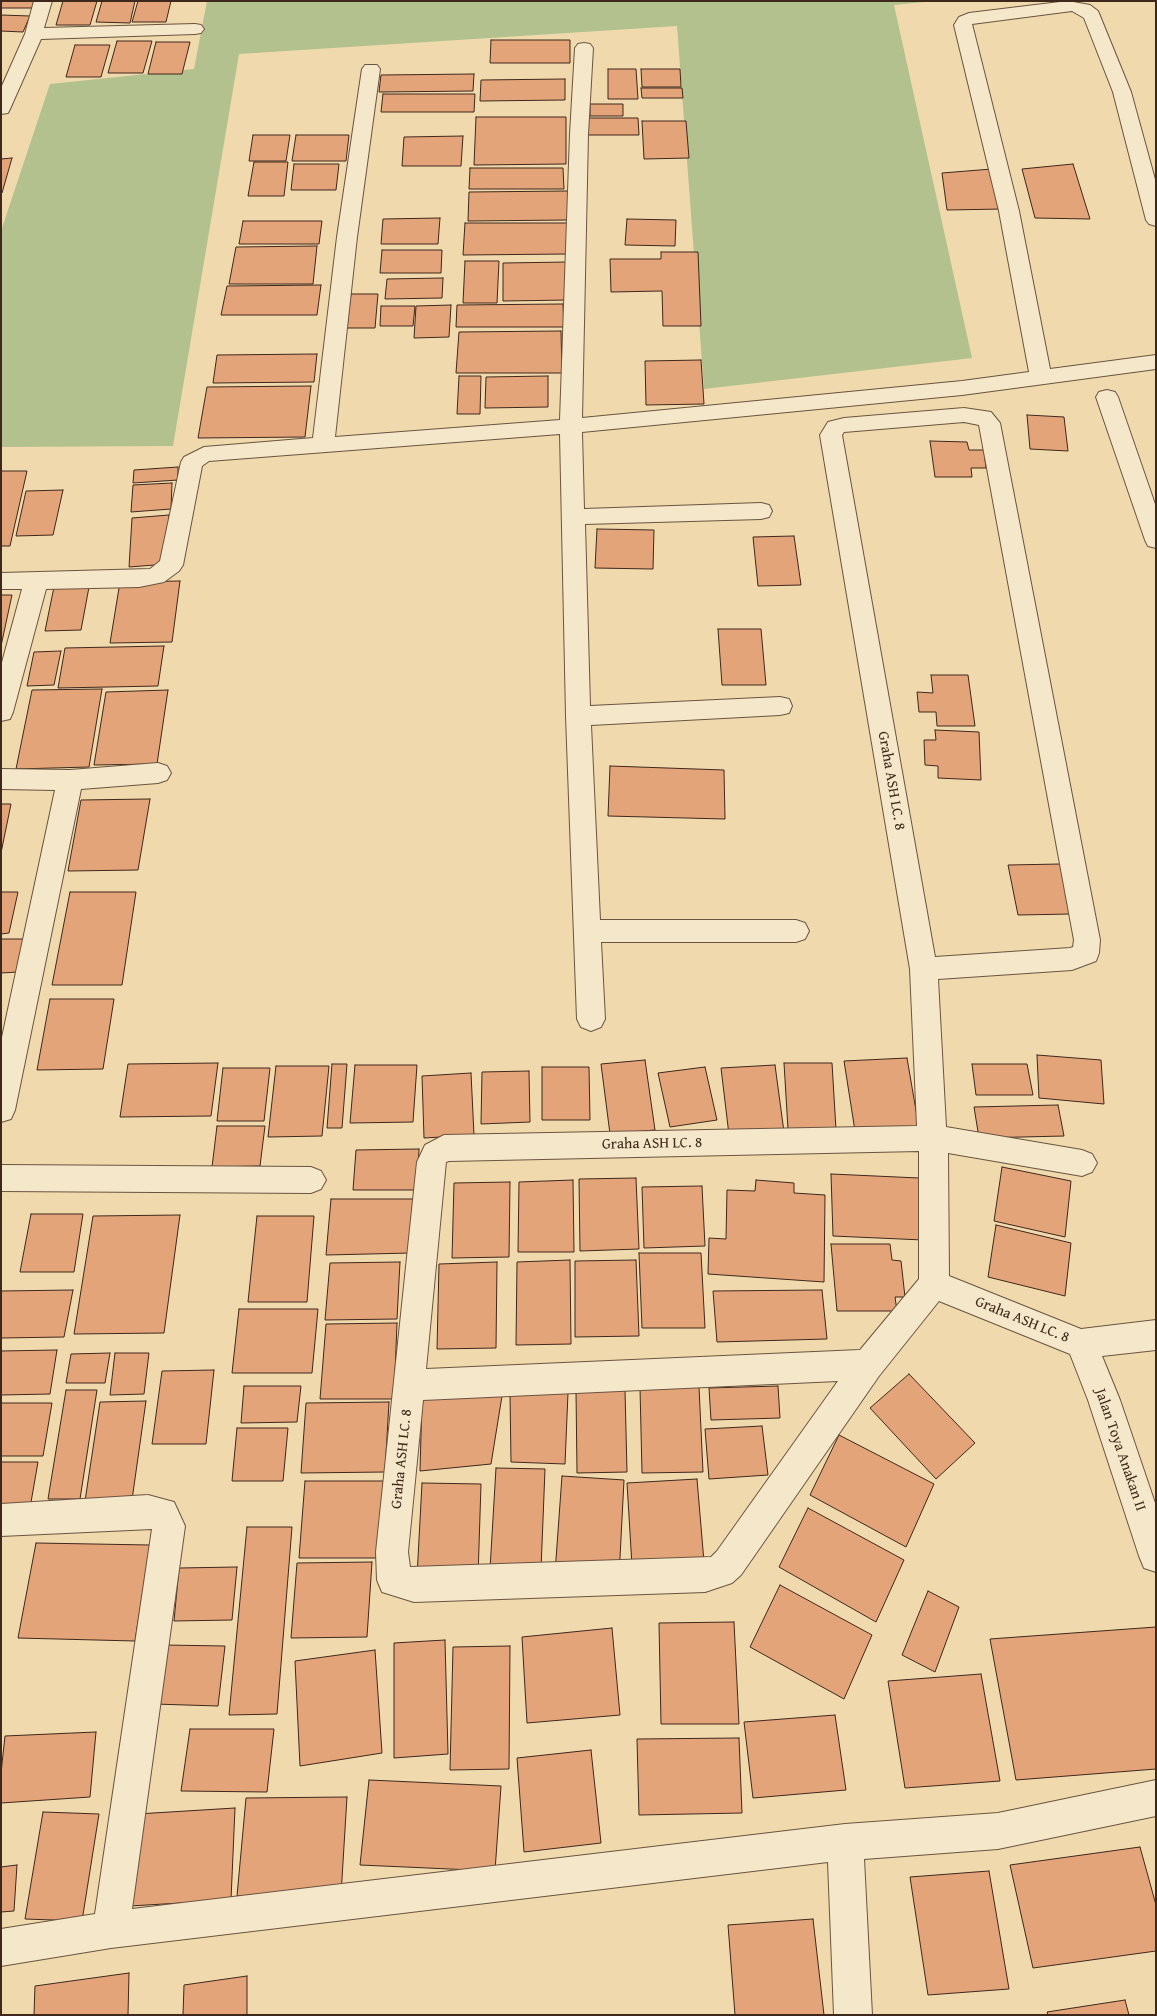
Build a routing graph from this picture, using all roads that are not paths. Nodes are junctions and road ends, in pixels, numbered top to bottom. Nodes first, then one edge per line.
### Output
1 (43, 1) edge
2 (195, 29) dead end
3 (34, 34) junction
4 (584, 48) dead end
5 (371, 69) dead end
6 (1, 109) edge
7 (1156, 220) edge
8 (1156, 362) edge
9 (1041, 378) junction
10 (1107, 396) dead end
11 (571, 426) junction
12 (323, 445) junction
13 (761, 511) dead end
14 (573, 516) junction
15 (1156, 540) edge
16 (1, 581) edge
17 (36, 581) junction
18 (780, 706) dead end
19 (1, 712) edge
20 (578, 716) junction
21 (158, 774) dead end
22 (1, 779) edge
23 (70, 780) junction
24 (587, 931) junction
25 (796, 931) dead end
26 (924, 969) junction
27 (591, 1019) dead end
28 (1, 1110) edge
29 (933, 1138) junction
30 (1082, 1163) dead end
31 (1, 1178) edge
32 (311, 1180) dead end
33 (934, 1284) junction
34 (1156, 1335) edge
35 (1082, 1344) junction
36 (868, 1364) junction
37 (410, 1385) junction
38 (1, 1520) edge
39 (1156, 1556) edge
40 (1156, 1798) edge
41 (845, 1842) junction
42 (111, 1930) junction
43 (1, 1948) edge
44 (853, 2015) edge

1 - 3 street
2 - 3 street
3 - 6 street
4 - 11 street
5 - 12 street
7 - 9 street
8 - 9 street
9 - 11 street
10 - 15 street
11 - 12 street
11 - 14 street
12 - 17 street
13 - 14 street
14 - 20 street
16 - 17 street
17 - 19 street
18 - 20 street
20 - 24 street
21 - 23 street
22 - 23 street
23 - 28 street
24 - 25 street
24 - 27 street
26 - 26 street, Graha ASH LC. 8
26 - 29 street, Graha ASH LC. 8
29 - 30 street
29 - 33 street, Graha ASH LC. 8
29 - 37 street, Graha ASH LC. 8
31 - 32 street
33 - 35 street, Graha ASH LC. 8
33 - 36 street, Graha ASH LC. 8
34 - 35 street
35 - 39 street, Jalan Toya Anakan II
36 - 37 street
36 - 37 street, Graha ASH LC. 8
38 - 42 street
40 - 41 street
41 - 42 street
41 - 44 street
42 - 43 street

